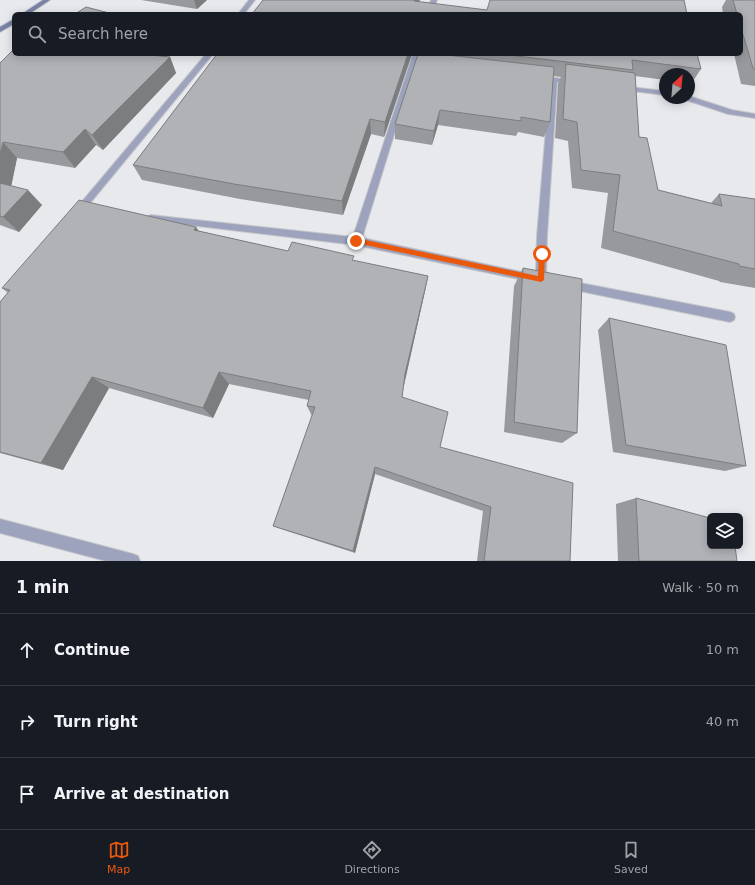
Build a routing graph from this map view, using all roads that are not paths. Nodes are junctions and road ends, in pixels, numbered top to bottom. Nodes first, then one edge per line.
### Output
1 (47, 0) edge
2 (252, 0) edge
3 (434, 0) edge
4 (28, 12) edge
5 (243, 12) edge
6 (430, 12) edge
7 (12, 22) edge
8 (0, 29) edge
9 (208, 56) edge
10 (416, 56) edge
11 (530, 77) edge
12 (554, 80) junction
13 (578, 82) edge
14 (617, 87) edge
15 (659, 92) edge
16 (695, 100) edge
17 (755, 116) edge
18 (143, 217) edge
19 (71, 222) edge
20 (356, 241) junction
21 (564, 284) edge
22 (730, 317) dead end
23 (0, 526) edge
24 (134, 561) edge

1 - 4 street
2 - 5 street
3 - 6 street
7 - 8 street
9 - 19 street
10 - 20 street
11 - 12 street
12 - 13 street
12 - 20 street
14 - 15 street
16 - 17 street
18 - 20 street
21 - 22 street
23 - 24 street

